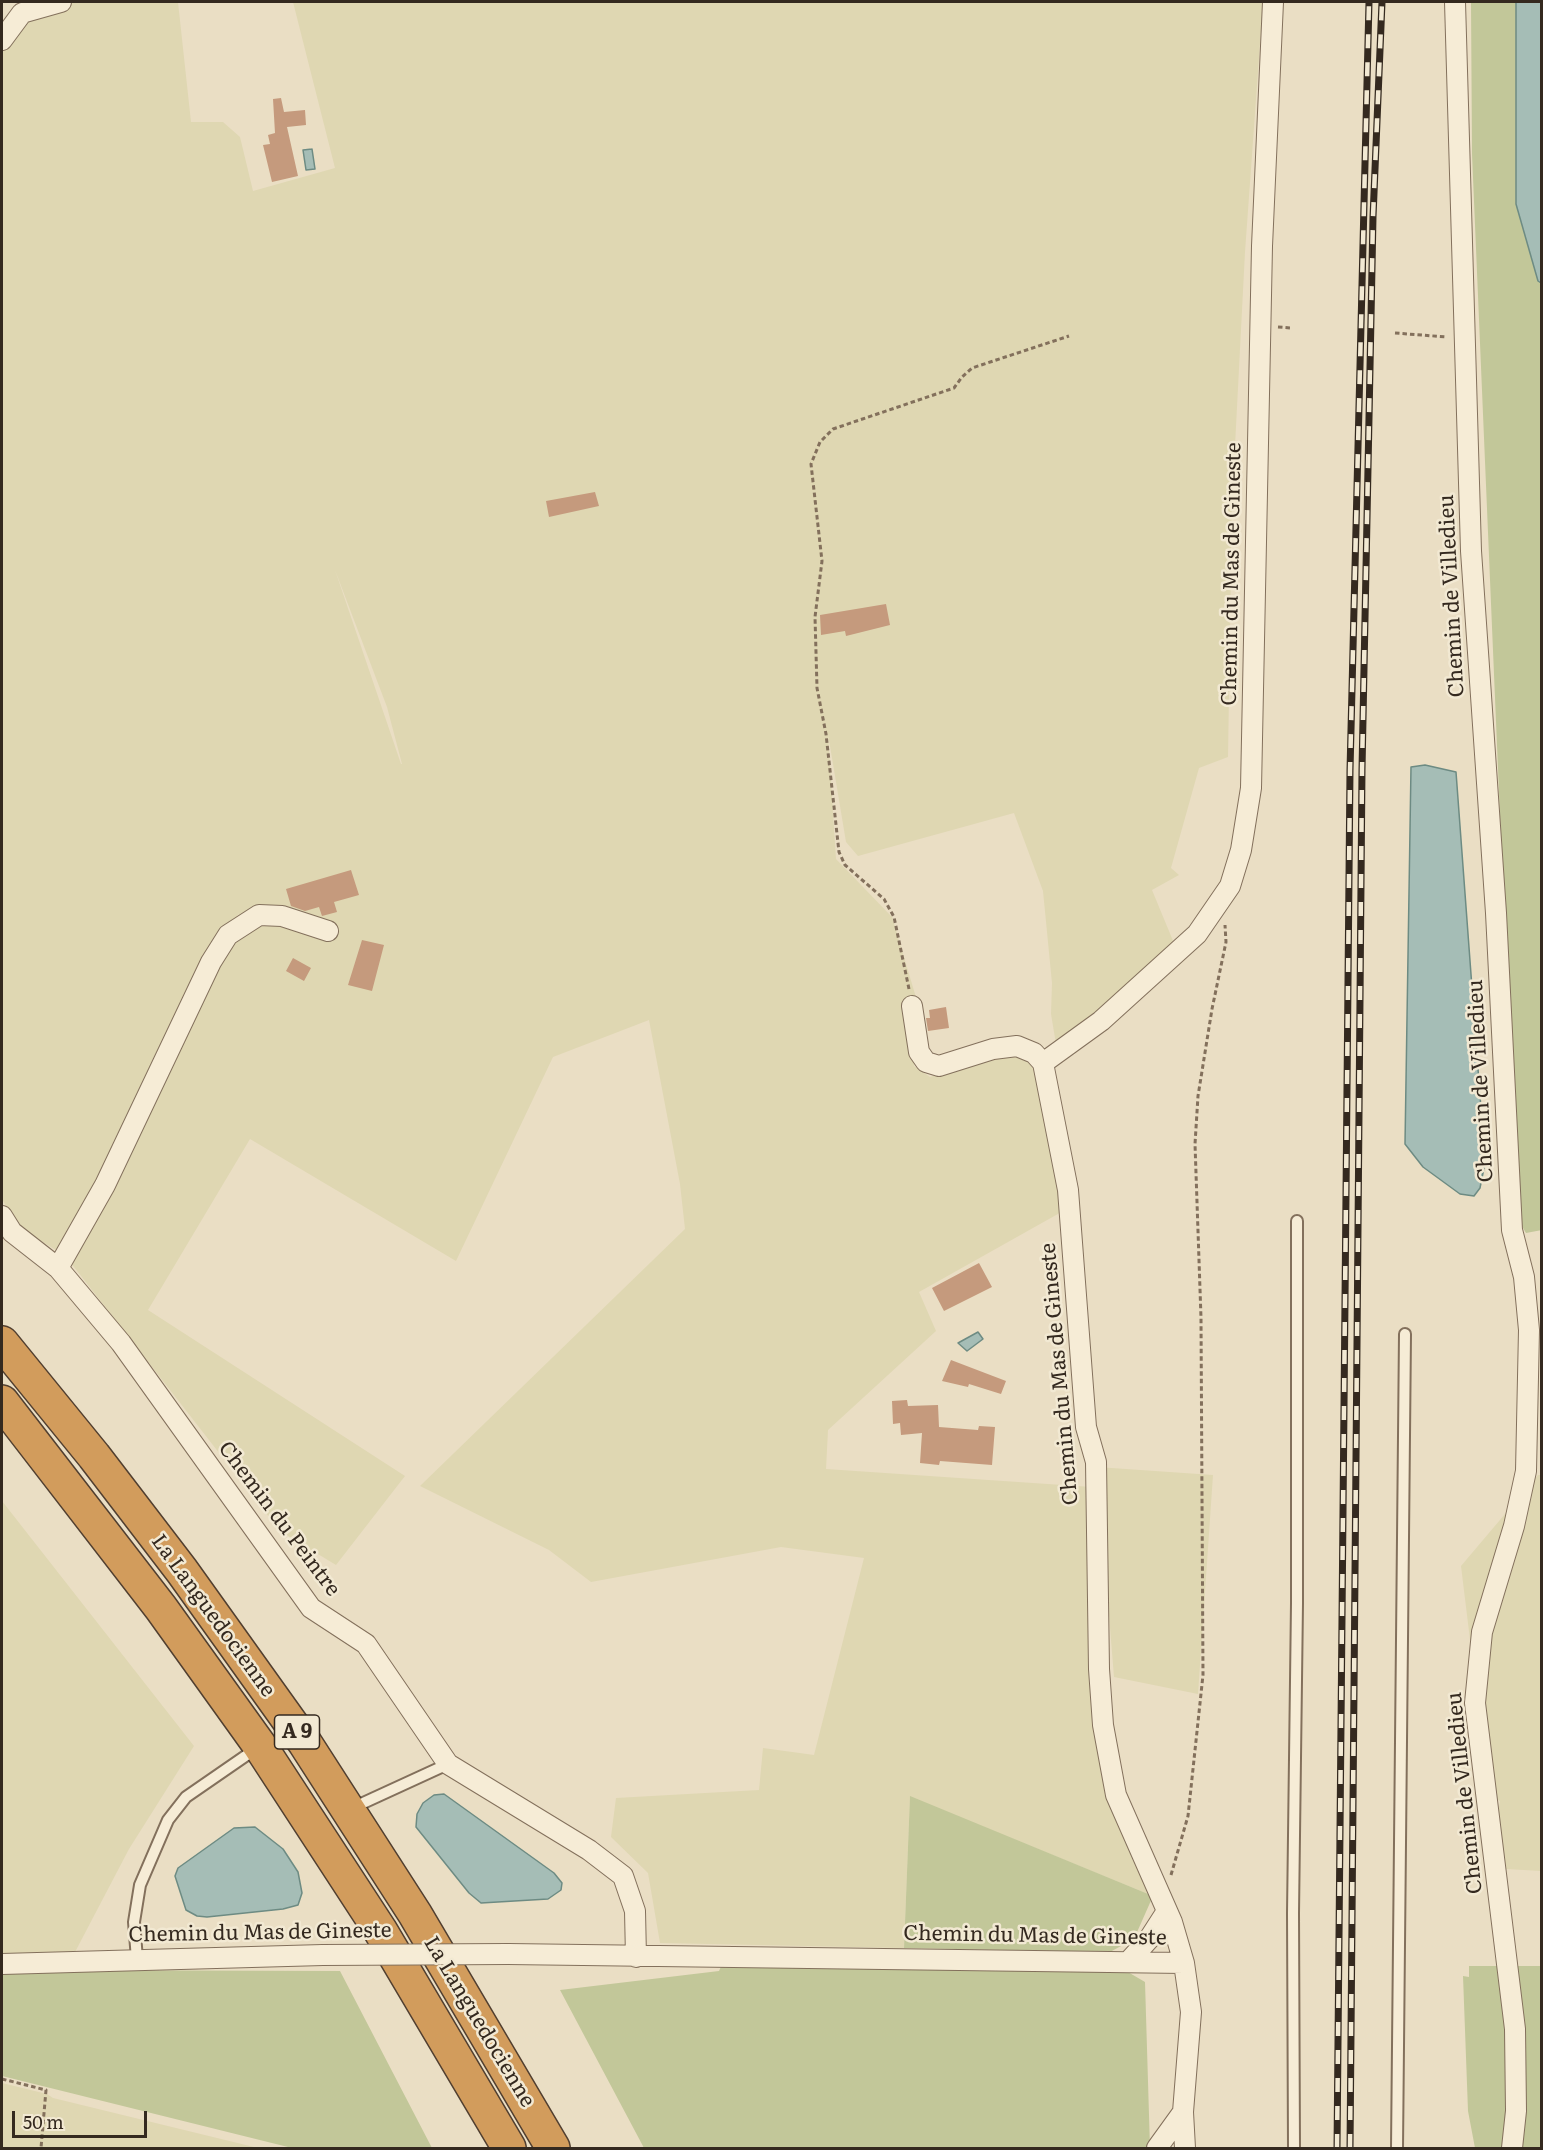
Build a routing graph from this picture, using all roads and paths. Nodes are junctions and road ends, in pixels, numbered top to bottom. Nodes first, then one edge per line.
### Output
1 (61, 2) edge
2 (1273, 2) edge
3 (1455, 2) edge
4 (2, 40) edge
5 (1395, 333) dead end
6 (1069, 336) dead end
7 (1466, 338) junction
8 (1214, 909) junction
9 (328, 931) dead end
10 (912, 1006) joint
11 (1043, 1063) junction
12 (2, 1216) edge
13 (1297, 1221) dead end
14 (58, 1268) junction
15 (1405, 1334) dead end
16 (2, 1343) edge
17 (2, 1402) edge
18 (1534, 1469) edge
19 (260, 1746) junction
20 (448, 1764) junction
21 (348, 1810) junction
22 (1165, 1907) junction
23 (636, 1957) junction
24 (137, 1959) junction
25 (1130, 1961) junction
26 (1184, 1963) junction
27 (2, 1964) edge
28 (2, 2079) edge
29 (1183, 2112) junction
30 (41, 2148) edge
31 (509, 2148) edge
32 (553, 2148) edge
33 (1157, 2148) edge
34 (1185, 2148) edge
35 (1294, 2148) edge
36 (1396, 2148) edge
37 (1512, 2148) edge

1 - 4 street
2 - 8 street, Chemin du Mas de Gineste
3 - 7 street, Chemin de Villedieu
5 - 7 path
6 - 10 path
7 - 18 street, Chemin de Villedieu
8 - 11 street, Chemin du Mas de Gineste
8 - 22 path
9 - 14 street
10 - 11 street
11 - 22 street, Chemin du Mas de Gineste
12 - 14 street, Chemin du Peintre
13 - 35 lane
14 - 20 street, Chemin du Peintre
15 - 36 lane
16 - 21 highway, La Languedocienne / A 9
17 - 19 highway, La Languedocienne / A 9
18 - 37 street, Chemin de Villedieu
19 - 24 lane
19 - 31 highway, La Languedocienne / A 9
20 - 21 lane
20 - 23 street, Chemin du Peintre
21 - 32 highway, La Languedocienne / A 9
22 - 25 street
22 - 26 street, Chemin du Mas de Gineste
23 - 24 street, Chemin du Mas de Gineste, bridge
23 - 25 street, Chemin du Mas de Gineste
24 - 27 street, Chemin du Mas de Gineste
25 - 26 street, Chemin du Mas de Gineste
26 - 29 street
28 - 30 path
29 - 33 street
29 - 34 street

